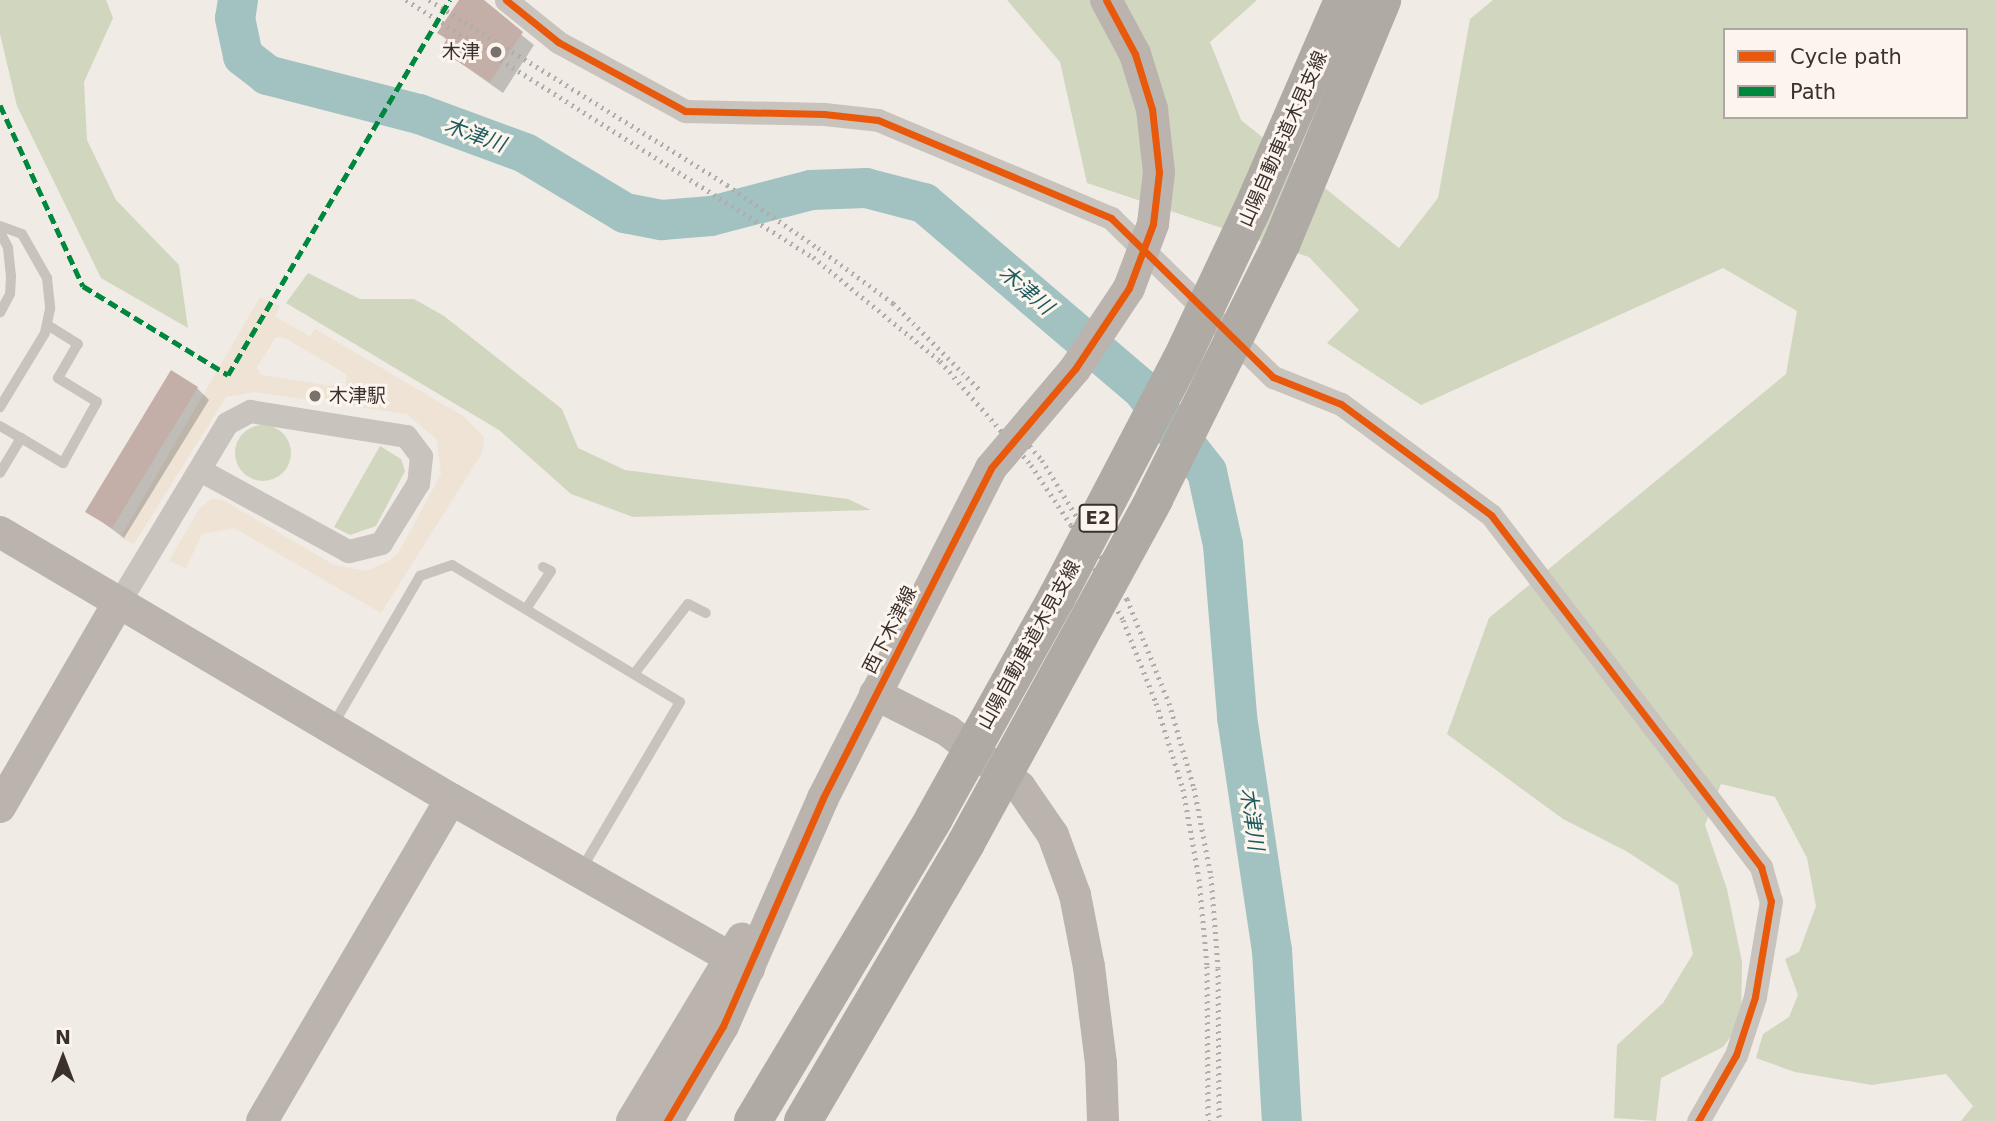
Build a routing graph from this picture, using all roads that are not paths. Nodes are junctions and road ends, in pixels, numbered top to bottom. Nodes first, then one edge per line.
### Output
1 (506, 0) edge
2 (1106, 0) edge
3 (1343, 0) edge
4 (1382, 0) edge
5 (0, 226) edge
6 (0, 232) edge
7 (0, 313) edge
8 (47, 325) junction
9 (0, 407) edge
10 (0, 426) edge
11 (21, 438) junction
12 (200, 470) junction
13 (0, 473) edge
14 (0, 532) edge
15 (543, 567) dead end
16 (119, 602) junction
17 (526, 609) junction
18 (706, 613) dead end
19 (634, 674) junction
20 (875, 694) junction
21 (332, 727) junction
22 (451, 799) junction
23 (0, 807) edge
24 (580, 872) junction
25 (740, 962) junction
26 (262, 1121) edge
27 (632, 1121) edge
28 (667, 1121) edge
29 (753, 1121) edge
30 (803, 1121) edge
31 (1103, 1121) edge
32 (1698, 1121) edge

1 - 32 street
2 - 20 street, 西下木津線, bridge
3 - 29 highway, 山陽自動車道木見支線 / E2, bridge
4 - 30 highway, 山陽自動車道木見支線 / E2, bridge
5 - 8 lane
6 - 7 lane
8 - 9 lane
8 - 11 lane
10 - 11 lane
11 - 13 lane
12 - 12 street
12 - 16 street
14 - 16 street
15 - 17 lane
16 - 21 street
16 - 23 street
17 - 19 lane
17 - 21 lane
18 - 19 lane
19 - 24 lane
20 - 25 street, 西下木津線
20 - 31 street
21 - 22 street
22 - 24 street
22 - 26 street
24 - 25 street
25 - 27 street, 西下木津線
25 - 28 street, 西下木津線

